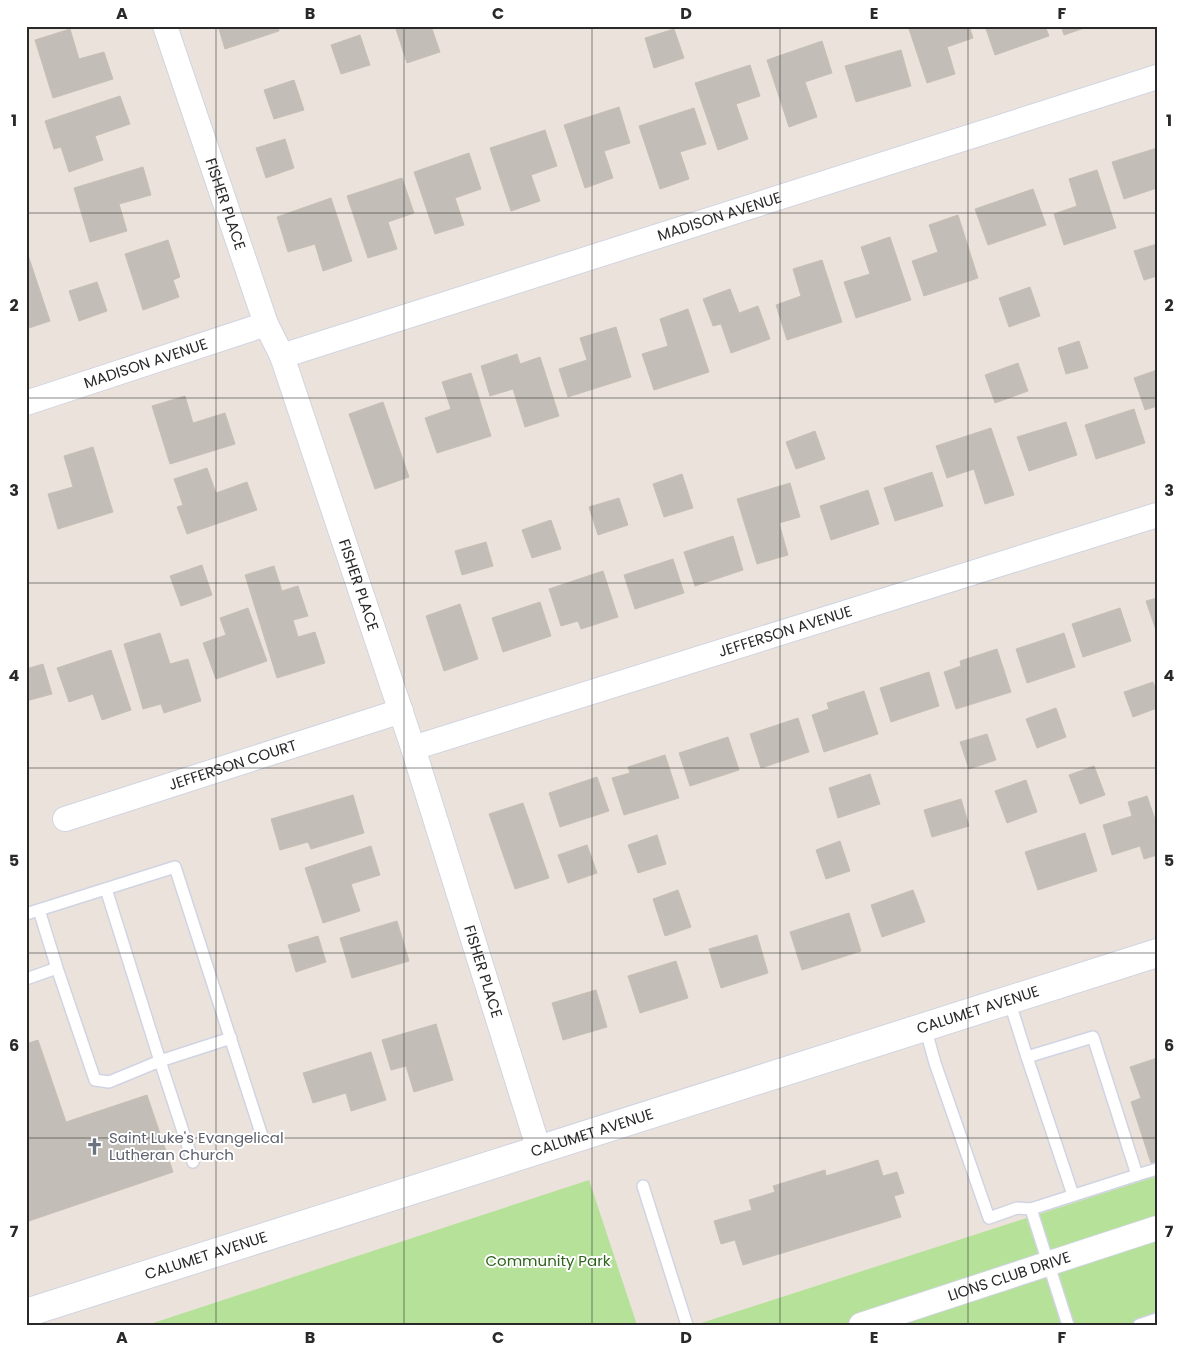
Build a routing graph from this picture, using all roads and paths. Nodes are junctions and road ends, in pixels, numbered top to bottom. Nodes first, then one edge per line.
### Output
1 (165, 26) edge
2 (1157, 77) edge
3 (266, 324) junction
4 (282, 356) junction
5 (26, 403) edge
6 (1157, 515) edge
7 (401, 711) junction
8 (413, 748) junction
9 (65, 819) dead end
10 (106, 888) junction
11 (39, 910) junction
12 (26, 914) edge
13 (1157, 953) edge
14 (57, 968) junction
15 (26, 979) edge
16 (1009, 1000) junction
17 (925, 1027) junction
18 (231, 1038) junction
19 (1028, 1058) junction
20 (160, 1061) junction
21 (262, 1136) dead end
22 (539, 1150) junction
23 (193, 1162) dead end
24 (1157, 1169) edge
25 (1137, 1175) junction
26 (643, 1186) dead end
27 (1073, 1195) junction
28 (1031, 1209) junction
29 (1157, 1228) edge
30 (1048, 1264) junction
31 (26, 1312) edge
32 (686, 1325) edge
33 (861, 1325) edge
34 (1068, 1325) edge

1 - 3 street, FISHER PLACE
2 - 4 street, MADISON AVENUE
3 - 4 street, FISHER PLACE
3 - 5 street, MADISON AVENUE
4 - 7 street, FISHER PLACE
6 - 8 street, JEFFERSON AVENUE
7 - 8 street, FISHER PLACE
7 - 9 street, JEFFERSON COURT
8 - 22 street, FISHER PLACE
10 - 11 lane
10 - 18 lane
10 - 20 lane
11 - 12 lane
11 - 14 lane
13 - 16 main road, CALUMET AVENUE
14 - 15 lane
14 - 20 lane
16 - 17 main road, CALUMET AVENUE
16 - 19 lane
17 - 22 main road, CALUMET AVENUE
17 - 28 lane
18 - 20 lane
18 - 21 lane
19 - 25 lane
19 - 27 lane
20 - 23 lane
22 - 31 main road, CALUMET AVENUE
24 - 25 lane
25 - 27 lane
26 - 32 lane
27 - 28 lane
28 - 30 lane
29 - 30 street, LIONS CLUB DRIVE
30 - 33 street, LIONS CLUB DRIVE
30 - 34 lane

